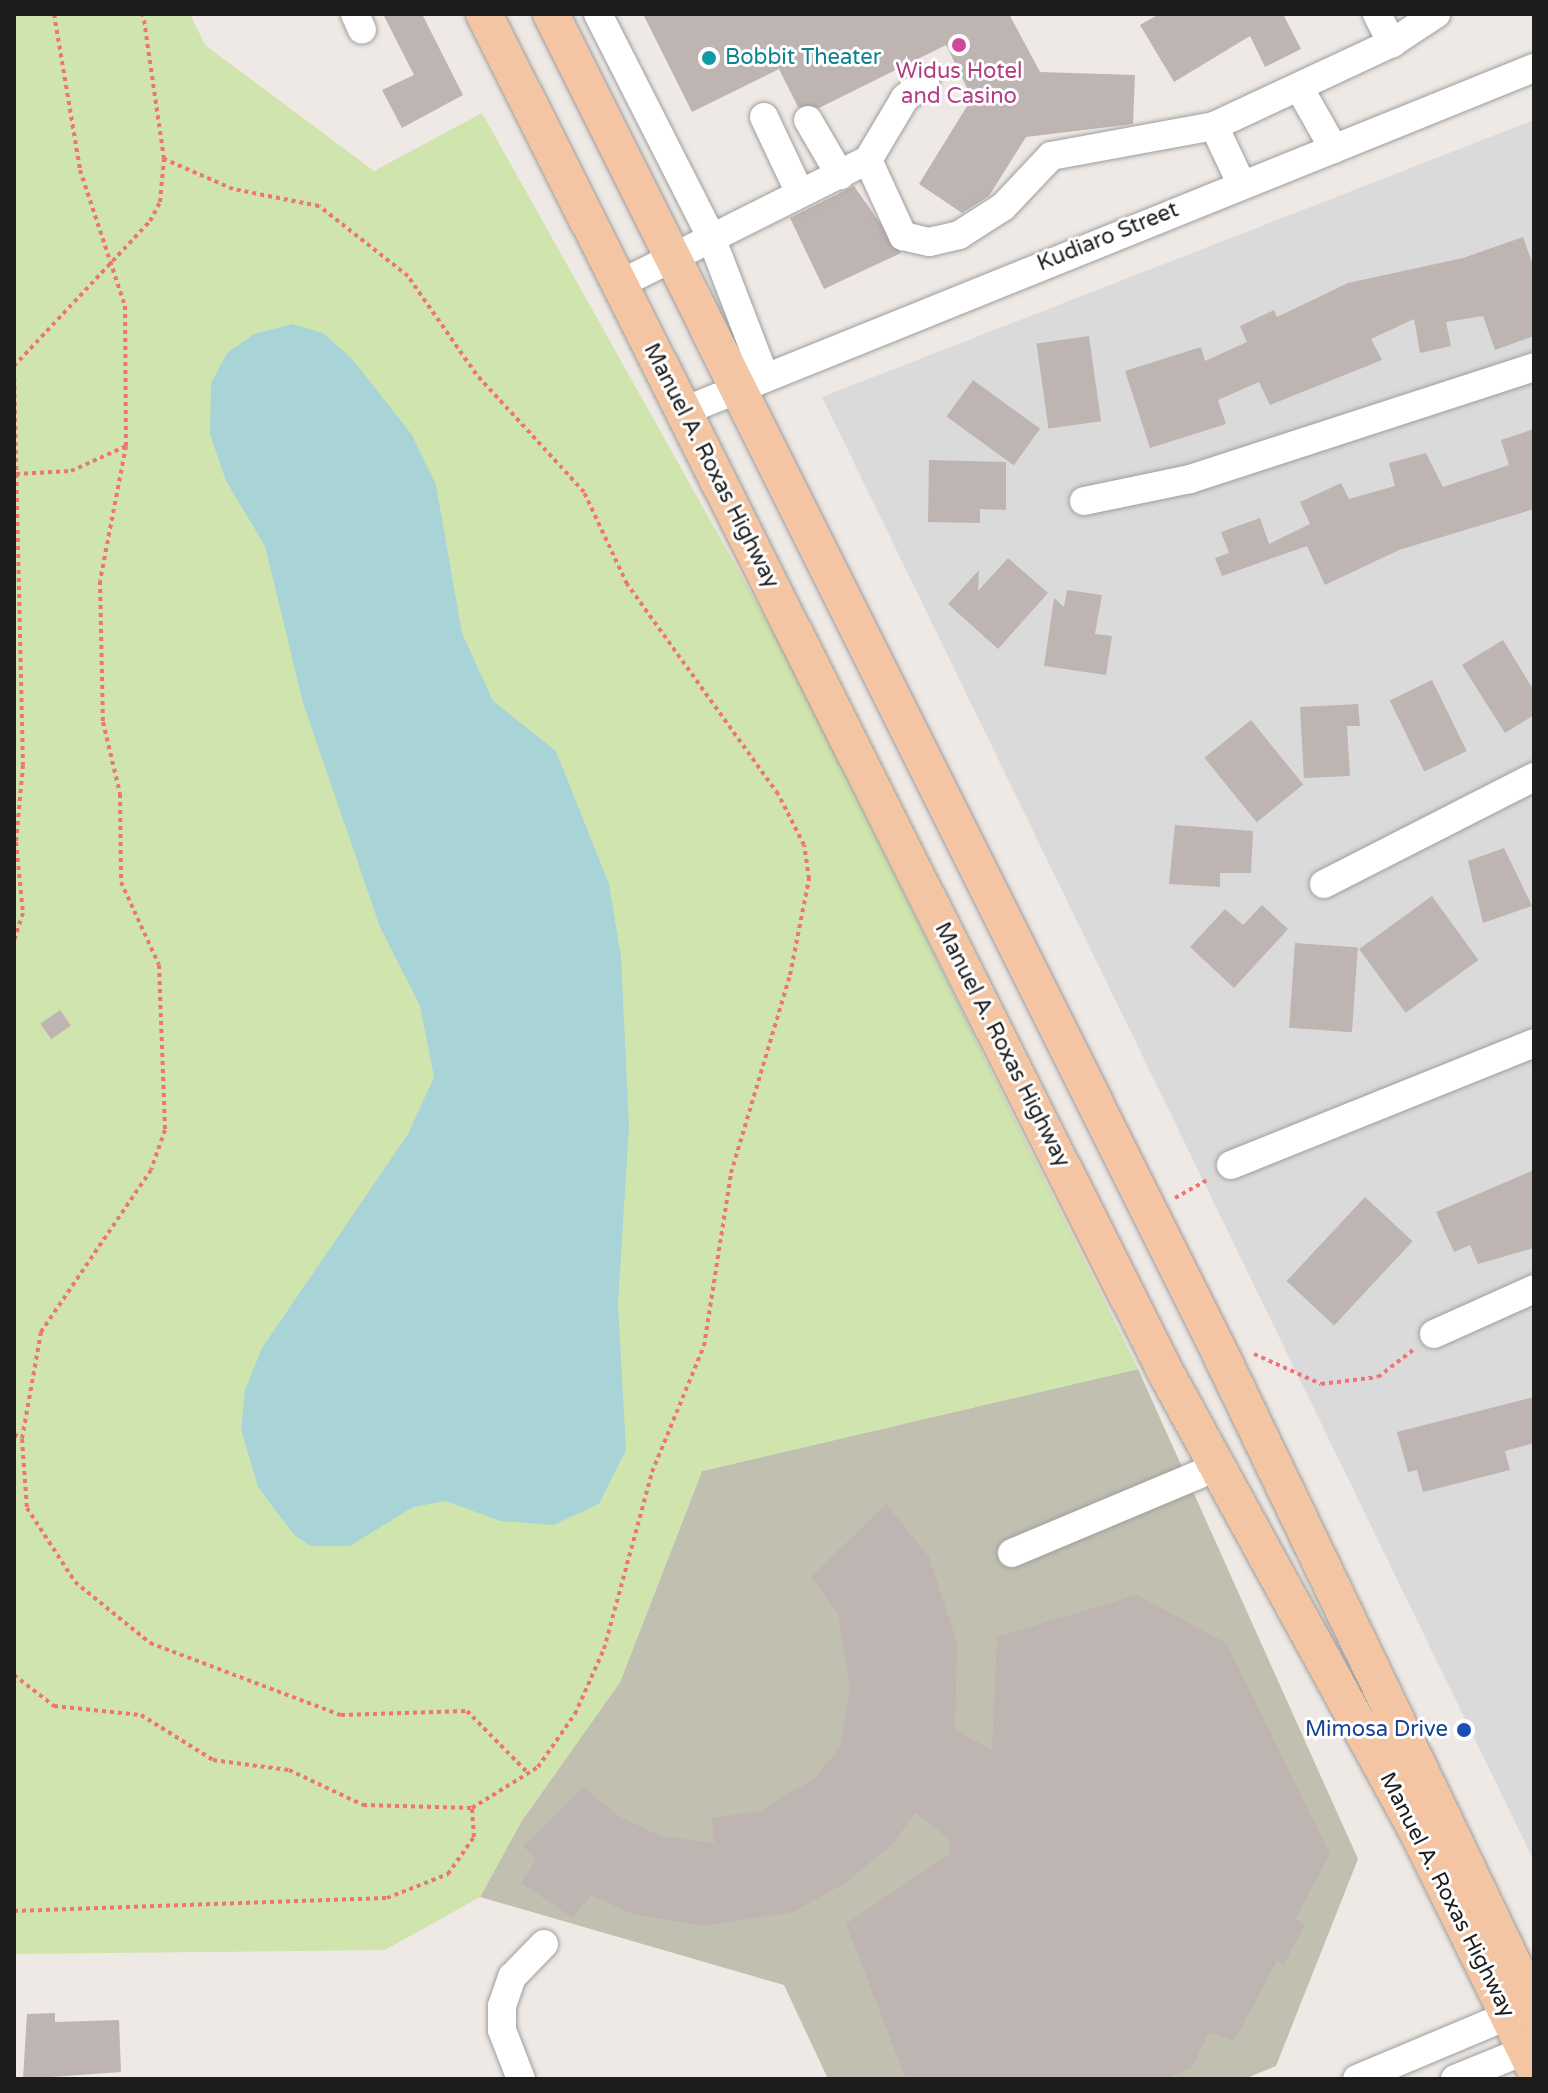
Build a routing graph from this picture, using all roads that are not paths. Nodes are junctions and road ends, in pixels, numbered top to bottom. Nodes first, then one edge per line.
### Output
1 (484, 14) edge
2 (551, 14) edge
3 (598, 14) edge
4 (1377, 14) edge
5 (1436, 14) edge
6 (1392, 43) junction
7 (1534, 68) edge
8 (925, 82) dead end
9 (1300, 89) junction
10 (764, 117) dead end
11 (808, 120) dead end
12 (1214, 126) junction
13 (1334, 149) junction
14 (868, 160) junction
15 (840, 175) junction
16 (1241, 183) junction
17 (800, 193) junction
18 (711, 237) junction
19 (673, 258) junction
20 (620, 284) junction
21 (1534, 367) edge
22 (753, 380) junction
23 (684, 411) junction
24 (1084, 501) dead end
25 (1534, 777) edge
26 (1324, 884) dead end
27 (1534, 1043) edge
28 (1231, 1165) road end
29 (1534, 1289) edge
30 (1434, 1334) road end
31 (1217, 1467) junction
32 (1012, 1553) dead end
33 (544, 1944) dead end
34 (1527, 2009) edge
35 (1531, 2055) edge
36 (521, 2079) edge
37 (1357, 2079) edge
38 (1455, 2079) edge

1 - 20 main road, Manuel A. Roxas Highway
2 - 19 main road, Manuel A. Roxas Highway
3 - 18 street
4 - 6 street
5 - 6 street
6 - 9 street
7 - 13 street, Kudiaro Street
8 - 14 street
9 - 12 street
9 - 13 street
10 - 17 street
11 - 15 street
12 - 14 street
12 - 16 street
13 - 16 street, Kudiaro Street
14 - 15 street
15 - 17 street
16 - 22 street, Kudiaro Street
17 - 18 street
18 - 19 street
18 - 22 street
19 - 20 street
19 - 22 main road, Manuel A. Roxas Highway
20 - 23 main road, Manuel A. Roxas Highway
21 - 24 street
22 - 23 street, Kudiaro Street
22 - 34 main road, Manuel A. Roxas Highway
23 - 31 main road, Manuel A. Roxas Highway
25 - 26 street
27 - 28 street
29 - 30 street
31 - 32 street
31 - 34 main road, Manuel A. Roxas Highway
33 - 36 street
34 - 35 main road, Manuel A. Roxas Highway
34 - 37 street
35 - 38 street

